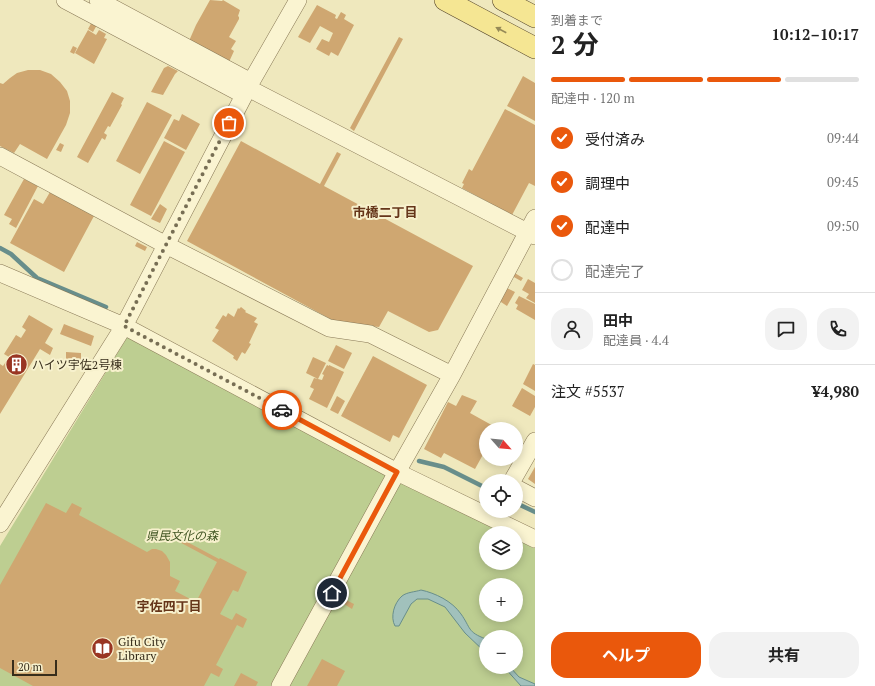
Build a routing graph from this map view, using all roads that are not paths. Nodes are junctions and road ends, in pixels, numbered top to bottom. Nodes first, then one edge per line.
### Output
1 (65, 0) edge
2 (98, 0) edge
3 (298, 0) edge
4 (445, 0) edge
5 (503, 0) edge
6 (535, 17) edge
7 (535, 48) edge
8 (247, 89) junction
9 (0, 156) edge
10 (532, 229) edge
11 (166, 245) junction
12 (0, 273) edge
13 (124, 326) junction
14 (452, 375) junction
15 (535, 440) edge
16 (397, 472) junction
17 (516, 474) edge
18 (523, 492) edge
19 (535, 498) edge
20 (0, 524) edge
21 (535, 539) edge
22 (280, 686) edge

1 - 8 street
2 - 8 street
3 - 8 street
7 -> 4 main road
5 - 6 main road
8 - 10 street
8 - 11 street
9 - 11 street
10 - 14 street
11 - 13 street
11 - 14 street
12 - 13 street
13 - 16 street
13 - 20 street
14 - 16 street
15 - 17 street
16 - 21 street
16 - 22 street
18 - 19 street

